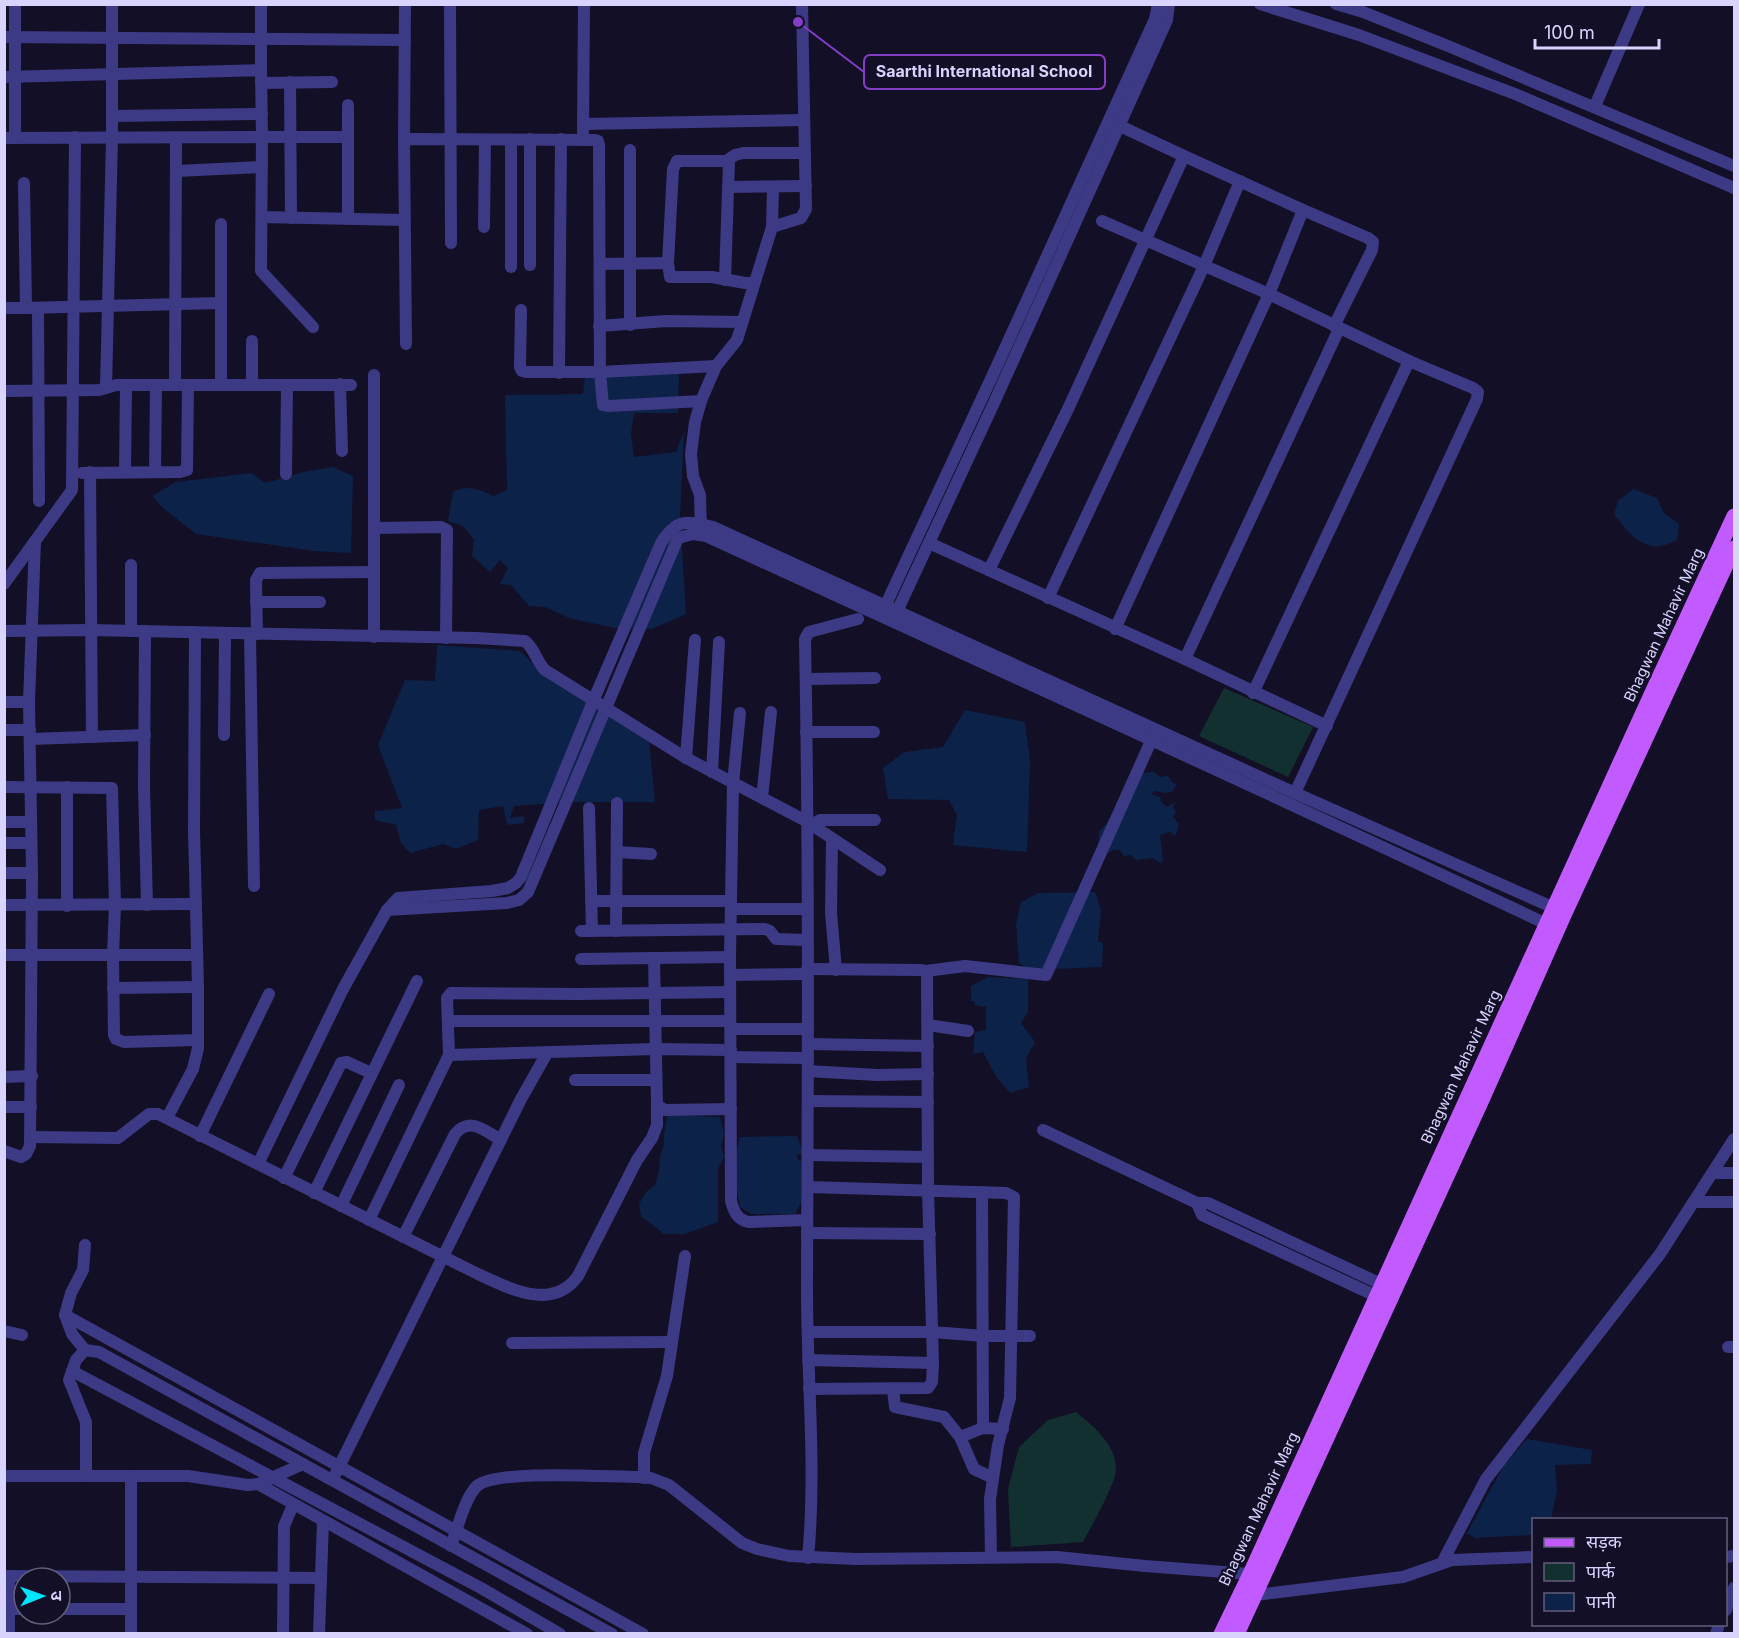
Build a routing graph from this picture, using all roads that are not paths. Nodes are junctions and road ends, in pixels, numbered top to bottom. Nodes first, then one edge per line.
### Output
1 (15, 4) edge
2 (112, 4) edge
3 (261, 4) edge
4 (405, 4) edge
5 (450, 4) edge
6 (584, 4) edge
7 (802, 4) edge
8 (1158, 4) edge
9 (1169, 4) edge
10 (1260, 4) edge
11 (1336, 4) edge
12 (1639, 4) edge
13 (9, 37) edge
14 (111, 39) junction
15 (262, 39) junction
16 (405, 40) junction
17 (261, 70) junction
18 (111, 74) junction
19 (10, 77) edge
20 (290, 82) junction
21 (332, 82) dead end
22 (261, 83) junction
23 (348, 105) dead end
24 (1595, 106) junction
25 (262, 114) junction
26 (112, 116) junction
27 (804, 120) junction
28 (583, 124) junction
29 (1120, 126) junction
30 (291, 136) junction
31 (75, 137) junction
32 (262, 137) junction
33 (347, 137) junction
34 (10, 138) edge
35 (112, 138) junction
36 (176, 138) junction
37 (404, 138) junction
38 (561, 139) junction
39 (449, 140) junction
40 (484, 140) junction
41 (511, 140) junction
42 (530, 140) junction
43 (583, 140) junction
44 (630, 150) dead end
45 (805, 153) junction
46 (1184, 156) junction
47 (729, 161) junction
48 (1734, 166) edge
49 (262, 167) junction
50 (176, 171) junction
51 (1240, 182) junction
52 (24, 183) dead end
53 (806, 186) junction
54 (729, 187) junction
55 (773, 187) junction
56 (1734, 188) edge
57 (1303, 210) junction
58 (262, 217) junction
59 (291, 218) junction
60 (348, 219) junction
61 (404, 220) junction
62 (1102, 221) dead end
63 (221, 224) dead end
64 (484, 227) dead end
65 (772, 227) junction
66 (1145, 239) junction
67 (450, 243) dead end
68 (668, 263) junction
69 (600, 264) junction
70 (630, 264) junction
71 (530, 265) dead end
72 (1204, 266) junction
73 (511, 267) dead end
74 (725, 280) junction
75 (754, 283) junction
76 (1269, 294) junction
77 (175, 303) junction
78 (220, 303) junction
79 (107, 305) junction
80 (74, 307) junction
81 (32, 308) junction
82 (4, 309) edge
83 (521, 310) dead end
84 (742, 322) junction
85 (630, 325) junction
86 (599, 326) junction
87 (313, 327) dead end
88 (1337, 328) junction
89 (252, 341) dead end
90 (406, 344) dead end
91 (1409, 361) junction
92 (716, 366) junction
93 (559, 372) junction
94 (600, 372) junction
95 (374, 375) dead end
96 (126, 385) junction
97 (156, 385) junction
98 (175, 385) junction
99 (188, 385) junction
100 (222, 385) junction
101 (252, 385) junction
102 (287, 385) junction
103 (106, 388) junction
104 (4, 391) edge
105 (39, 391) junction
106 (73, 391) junction
107 (701, 402) junction
108 (342, 452) dead end
109 (125, 471) junction
110 (155, 471) junction
111 (90, 472) junction
112 (73, 473) junction
113 (286, 474) dead end
114 (39, 501) dead end
115 (1734, 516) edge
116 (374, 528) junction
117 (701, 530) junction
118 (35, 540) junction
119 (928, 543) junction
120 (1734, 548) edge
121 (131, 565) dead end
122 (989, 570) junction
123 (374, 572) junction
124 (4, 584) edge
125 (1048, 598) junction
126 (256, 602) junction
127 (320, 602) dead end
128 (884, 612) junction
129 (897, 617) junction
130 (858, 619) dead end
131 (1115, 628) junction
132 (33, 630) junction
133 (90, 630) junction
134 (4, 631) edge
135 (131, 631) junction
136 (145, 631) junction
137 (195, 632) junction
138 (225, 633) junction
139 (253, 634) junction
140 (374, 637) junction
141 (446, 638) junction
142 (695, 640) dead end
143 (719, 642) dead end
144 (1185, 659) junction
145 (806, 678) junction
146 (875, 678) dead end
147 (1253, 693) junction
148 (594, 699) junction
149 (4, 702) edge
150 (29, 702) junction
151 (606, 706) junction
152 (740, 712) dead end
153 (771, 712) dead end
154 (1327, 726) junction
155 (4, 730) edge
156 (806, 732) junction
157 (874, 732) dead end
158 (30, 735) junction
159 (145, 735) junction
160 (224, 735) dead end
161 (92, 737) junction
162 (1151, 741) junction
163 (686, 758) junction
164 (712, 772) junction
165 (733, 783) junction
166 (4, 787) edge
167 (30, 787) junction
168 (68, 787) junction
169 (1295, 793) junction
170 (762, 798) junction
171 (617, 803) dead end
172 (589, 808) dead end
173 (875, 820) dead end
174 (4, 822) edge
175 (30, 822) junction
176 (809, 823) junction
177 (832, 839) junction
178 (4, 843) edge
179 (31, 843) junction
180 (617, 852) junction
181 (651, 854) dead end
182 (880, 870) dead end
183 (4, 873) edge
184 (32, 873) junction
185 (254, 886) dead end
186 (591, 901) junction
187 (616, 901) junction
188 (196, 904) junction
189 (4, 905) edge
190 (115, 905) junction
191 (147, 905) junction
192 (731, 905) junction
193 (32, 906) junction
194 (68, 906) junction
195 (807, 909) junction
196 (387, 910) junction
197 (1560, 910) junction
198 (1552, 927) junction
199 (731, 930) junction
200 (616, 931) junction
201 (807, 940) junction
202 (4, 955) edge
203 (32, 955) junction
204 (113, 955) junction
205 (197, 955) junction
206 (730, 957) junction
207 (654, 958) junction
208 (581, 959) dead end
209 (836, 970) junction
210 (926, 971) junction
211 (807, 972) junction
212 (730, 975) junction
213 (417, 981) dead end
214 (198, 987) junction
215 (113, 988) junction
216 (730, 992) junction
217 (270, 994) dead end
218 (655, 994) junction
219 (655, 1021) junction
220 (449, 1022) junction
221 (731, 1025) junction
222 (928, 1025) junction
223 (808, 1029) junction
224 (968, 1031) dead end
225 (198, 1040) junction
226 (808, 1044) junction
227 (928, 1046) junction
228 (656, 1049) junction
229 (547, 1053) junction
230 (731, 1053) junction
231 (449, 1054) junction
232 (808, 1058) junction
233 (808, 1071) junction
234 (371, 1073) junction
235 (928, 1074) junction
236 (32, 1076) junction
237 (4, 1077) edge
238 (575, 1080) dead end
239 (656, 1080) junction
240 (399, 1085) dead end
241 (809, 1101) junction
242 (928, 1102) junction
243 (657, 1105) junction
244 (4, 1107) edge
245 (31, 1107) junction
246 (731, 1109) junction
247 (167, 1118) junction
248 (1043, 1130) dead end
249 (200, 1136) junction
250 (31, 1137) junction
251 (1734, 1139) edge
252 (501, 1140) junction
253 (4, 1151) edge
254 (808, 1155) junction
255 (927, 1157) junction
256 (258, 1164) junction
257 (1713, 1173) junction
258 (1734, 1173) edge
259 (284, 1178) junction
260 (808, 1187) junction
261 (928, 1191) junction
262 (314, 1192) junction
263 (982, 1192) junction
264 (1695, 1202) junction
265 (1734, 1202) edge
266 (341, 1206) junction
267 (369, 1220) junction
268 (807, 1227) junction
269 (930, 1234) junction
270 (403, 1237) junction
271 (85, 1245) dead end
272 (443, 1256) junction
273 (685, 1256) dead end
274 (1378, 1290) junction
275 (65, 1315) junction
276 (4, 1331) edge
277 (808, 1332) junction
278 (932, 1332) junction
279 (22, 1335) dead end
280 (984, 1336) junction
281 (1013, 1336) junction
282 (1030, 1336) dead end
283 (672, 1342) junction
284 (512, 1343) dead end
285 (85, 1350) junction
286 (808, 1360) junction
287 (933, 1363) junction
288 (72, 1371) junction
289 (808, 1389) junction
290 (893, 1389) junction
291 (983, 1428) junction
292 (1003, 1429) junction
293 (960, 1437) junction
294 (303, 1464) junction
295 (339, 1467) junction
296 (4, 1476) edge
297 (86, 1476) junction
298 (131, 1476) junction
299 (271, 1478) junction
300 (644, 1478) junction
301 (993, 1478) junction
302 (332, 1481) junction
303 (258, 1484) junction
304 (293, 1505) junction
305 (323, 1521) junction
306 (456, 1532) junction
307 (451, 1546) junction
308 (991, 1557) junction
309 (1532, 1557) edge
310 (808, 1558) junction
311 (1443, 1562) junction
312 (1250, 1574) junction
313 (7, 1576) edge
314 (131, 1577) junction
315 (283, 1578) junction
316 (320, 1578) junction
317 (518, 1583) junction
318 (1734, 1588) edge
319 (1255, 1595) junction
320 (508, 1604) junction
321 (1727, 1605) edge
322 (7, 1609) edge
323 (72, 1609) edge
324 (131, 1609) junction
325 (9, 1634) edge
326 (131, 1634) edge
327 (283, 1634) edge
328 (319, 1634) edge
329 (527, 1634) edge
330 (560, 1634) edge
331 (612, 1634) edge
332 (644, 1634) edge
333 (1221, 1634) edge
334 (1238, 1634) edge

1 - 13 street
2 - 14 street
3 - 15 street
4 - 16 street
5 - 39 street
6 - 28 street
7 - 27 street
8 - 128 street
9 - 29 street
10 - 56 street
11 - 24 street
12 - 24 street
13 - 14 street
13 - 19 street
14 - 15 street
14 - 18 street
15 - 16 street
15 - 17 street
16 - 37 street
17 - 18 street
17 - 22 street
18 - 19 street
18 - 26 street
19 - 34 street
20 - 21 street
20 - 22 street
20 - 30 street
22 - 25 street
23 - 33 street
24 - 48 street
25 - 26 street
25 - 32 street
26 - 35 street
27 - 28 street
27 - 45 street
28 - 43 street
29 - 46 street
29 - 119 street
30 - 32 street
30 - 33 street
30 - 59 street
31 - 34 street
31 - 35 street
31 - 80 street
32 - 36 street
32 - 49 street
33 - 60 street
35 - 36 street
35 - 79 street
36 - 50 street
37 - 39 street
37 - 61 street
38 - 42 street
38 - 43 street
38 - 93 street
39 - 40 street
39 - 67 street
40 - 41 street
40 - 64 street
41 - 42 street
41 - 73 street
42 - 71 street
43 - 69 street
44 - 70 street
45 - 47 street
45 - 53 street
46 - 51 street
46 - 66 street
47 - 54 street
47 - 68 street
49 - 50 street
49 - 58 street
50 - 77 street
51 - 57 street
51 - 72 street
52 - 81 street
53 - 55 street
53 - 65 street
54 - 55 street
54 - 74 street
55 - 65 street
57 - 76 street
57 - 88 street
58 - 59 street
58 - 87 street
59 - 60 street
60 - 61 street
61 - 90 street
62 - 66 street
63 - 78 street
65 - 75 street
66 - 72 street
66 - 122 street
68 - 70 street
68 - 74 street
69 - 70 street
69 - 86 street
70 - 85 street
72 - 76 street
72 - 125 street
74 - 75 street
75 - 84 street
76 - 88 street
76 - 131 street
77 - 78 street
77 - 79 street
77 - 98 street
78 - 100 street
79 - 80 street
79 - 103 street
80 - 81 street
80 - 106 street
81 - 82 street
81 - 105 street
83 - 93 street
84 - 85 street
84 - 92 street
85 - 86 street
86 - 94 street
88 - 91 street
88 - 144 street
89 - 101 street
91 - 147 street
91 - 154 street
92 - 94 street
92 - 107 street
93 - 94 street
94 - 107 street
95 - 116 street
96 - 97 street
96 - 103 street
96 - 109 street
97 - 98 street
97 - 110 street
98 - 99 street
99 - 100 street
99 - 110 street
100 - 101 street
101 - 102 street
102 - 108 street
102 - 113 street
103 - 106 street
104 - 105 street
105 - 106 street
105 - 114 street
106 - 112 street
107 - 117 street
109 - 110 street
109 - 111 street
111 - 112 street
111 - 133 street
112 - 118 street
115 - 197 main road, Bhagwan Mahavir Marg
116 - 123 street
116 - 141 street
117 - 128 street
117 - 148 street
117 - 151 street
118 - 124 street
118 - 132 street
119 - 122 street
119 - 129 street
120 - 197 main road, Bhagwan Mahavir Marg
121 - 135 street
122 - 125 street
123 - 126 street
123 - 140 street
125 - 131 street
126 - 127 street
126 - 139 street
128 - 129 street
129 - 162 street
129 - 169 street
130 - 145 street
131 - 144 street
132 - 133 street
132 - 134 street
132 - 150 street
133 - 135 street
133 - 161 street
135 - 136 street
136 - 137 street
136 - 159 street
137 - 138 street
137 - 188 street
138 - 139 street
138 - 160 street
139 - 140 street
139 - 185 street
140 - 141 street
141 - 148 street
142 - 163 street
143 - 164 street
144 - 147 street
145 - 146 street
145 - 156 street
147 - 154 street
148 - 151 street
148 - 196 street
149 - 150 street
150 - 158 street
151 - 163 street
151 - 196 street
152 - 165 street
153 - 170 street
154 - 169 street
155 - 158 street
156 - 157 street
156 - 176 street
158 - 161 street
158 - 167 street
159 - 161 street
159 - 191 street
162 - 198 street
162 - 210 street
163 - 164 street
164 - 165 street
165 - 170 street
165 - 192 street
166 - 167 street
167 - 168 street
167 - 175 street
168 - 190 street
168 - 194 street
169 - 197 street
170 - 176 street
171 - 180 street
172 - 186 street
173 - 176 street
174 - 175 street
175 - 179 street
176 - 177 street
176 - 195 street
177 - 182 street
177 - 209 street
178 - 179 street
179 - 184 street
180 - 181 street
180 - 187 street
183 - 184 street
184 - 193 street
186 - 187 street
186 - 200 street
187 - 192 street
187 - 200 street
188 - 191 street
188 - 205 street
189 - 193 street
190 - 191 street
190 - 194 street
190 - 204 street
192 - 195 street
192 - 199 street
193 - 194 street
193 - 203 street
195 - 201 street
196 - 256 street
197 - 198 main road, Bhagwan Mahavir Marg
198 - 274 main road, Bhagwan Mahavir Marg
198 - 319 main road, Bhagwan Mahavir Marg
199 - 200 street
199 - 201 street
199 - 206 street
201 - 211 street
202 - 203 street
203 - 204 street
203 - 236 street
204 - 205 street
204 - 215 street
205 - 214 street
206 - 207 street
206 - 212 street
207 - 208 street
207 - 218 street
209 - 210 street
209 - 211 street
210 - 222 street
211 - 212 street
211 - 223 street
212 - 216 street
213 - 234 street
214 - 215 street
214 - 225 street
215 - 225 street
216 - 218 street
216 - 221 street
217 - 249 street
218 - 219 street
218 - 220 street
219 - 220 street
219 - 221 street
219 - 228 street
220 - 231 street
221 - 223 street
221 - 230 street
222 - 224 street
222 - 227 street
223 - 226 street
225 - 247 street
226 - 227 street
226 - 232 street
227 - 235 street
228 - 229 street
228 - 230 street
228 - 239 street
229 - 231 street
229 - 252 street
230 - 232 street
230 - 246 street
231 - 267 street
232 - 233 street
233 - 235 street
233 - 241 street
234 - 259 street
234 - 262 street
235 - 242 street
236 - 237 street
236 - 245 street
238 - 239 street
239 - 243 street
240 - 266 street
241 - 242 street
241 - 254 street
242 - 255 street
243 - 246 street
243 - 272 street
244 - 245 street
245 - 250 street
246 - 268 street
247 - 249 street
247 - 250 street
248 - 274 street
249 - 256 street
250 - 253 street
251 - 257 street
252 - 270 street
252 - 272 street
254 - 255 street
254 - 260 street
255 - 261 street
256 - 259 street
257 - 258 street
257 - 264 street
259 - 262 street
260 - 261 street
260 - 268 street
261 - 263 street
261 - 269 street
262 - 266 street
263 - 280 street
263 - 281 street
264 - 265 street
264 - 311 street
266 - 267 street
267 - 270 street
268 - 269 street
268 - 277 street
269 - 278 street
270 - 272 street
271 - 275 street
272 - 295 street
273 - 283 street
274 - 312 main road, Bhagwan Mahavir Marg
275 - 285 street
275 - 295 street
276 - 279 street
277 - 278 street
277 - 286 street
278 - 280 street
278 - 287 street
280 - 281 street
280 - 291 street
281 - 282 street
281 - 292 street
283 - 284 street
283 - 300 street
285 - 288 street
285 - 294 street
286 - 287 street
286 - 289 street
287 - 290 street
288 - 297 street
288 - 299 street
289 - 290 street
289 - 310 street
290 - 293 street
291 - 292 street
291 - 293 street
292 - 301 street
293 - 301 street
294 - 299 street
294 - 302 street
295 - 302 street
295 - 306 street
296 - 297 street
297 - 298 street
298 - 303 street
298 - 314 street
299 - 303 street
299 - 320 street
300 - 306 street
300 - 310 street
301 - 308 street
302 - 307 street
303 - 304 street
304 - 305 street
304 - 315 street
305 - 316 street
305 - 329 street
306 - 307 street
306 - 332 street
307 - 317 street
308 - 310 street
308 - 312 street
309 - 311 street
311 - 319 street
312 - 333 main road, Bhagwan Mahavir Marg
313 - 314 street
313 - 322 street
314 - 315 street
314 - 324 street
315 - 316 street
315 - 327 street
316 - 328 street
317 - 320 street
317 - 331 street
318 - 321 street
319 - 334 main road, Bhagwan Mahavir Marg
320 - 330 street
322 - 325 street
323 - 324 street
324 - 326 street

